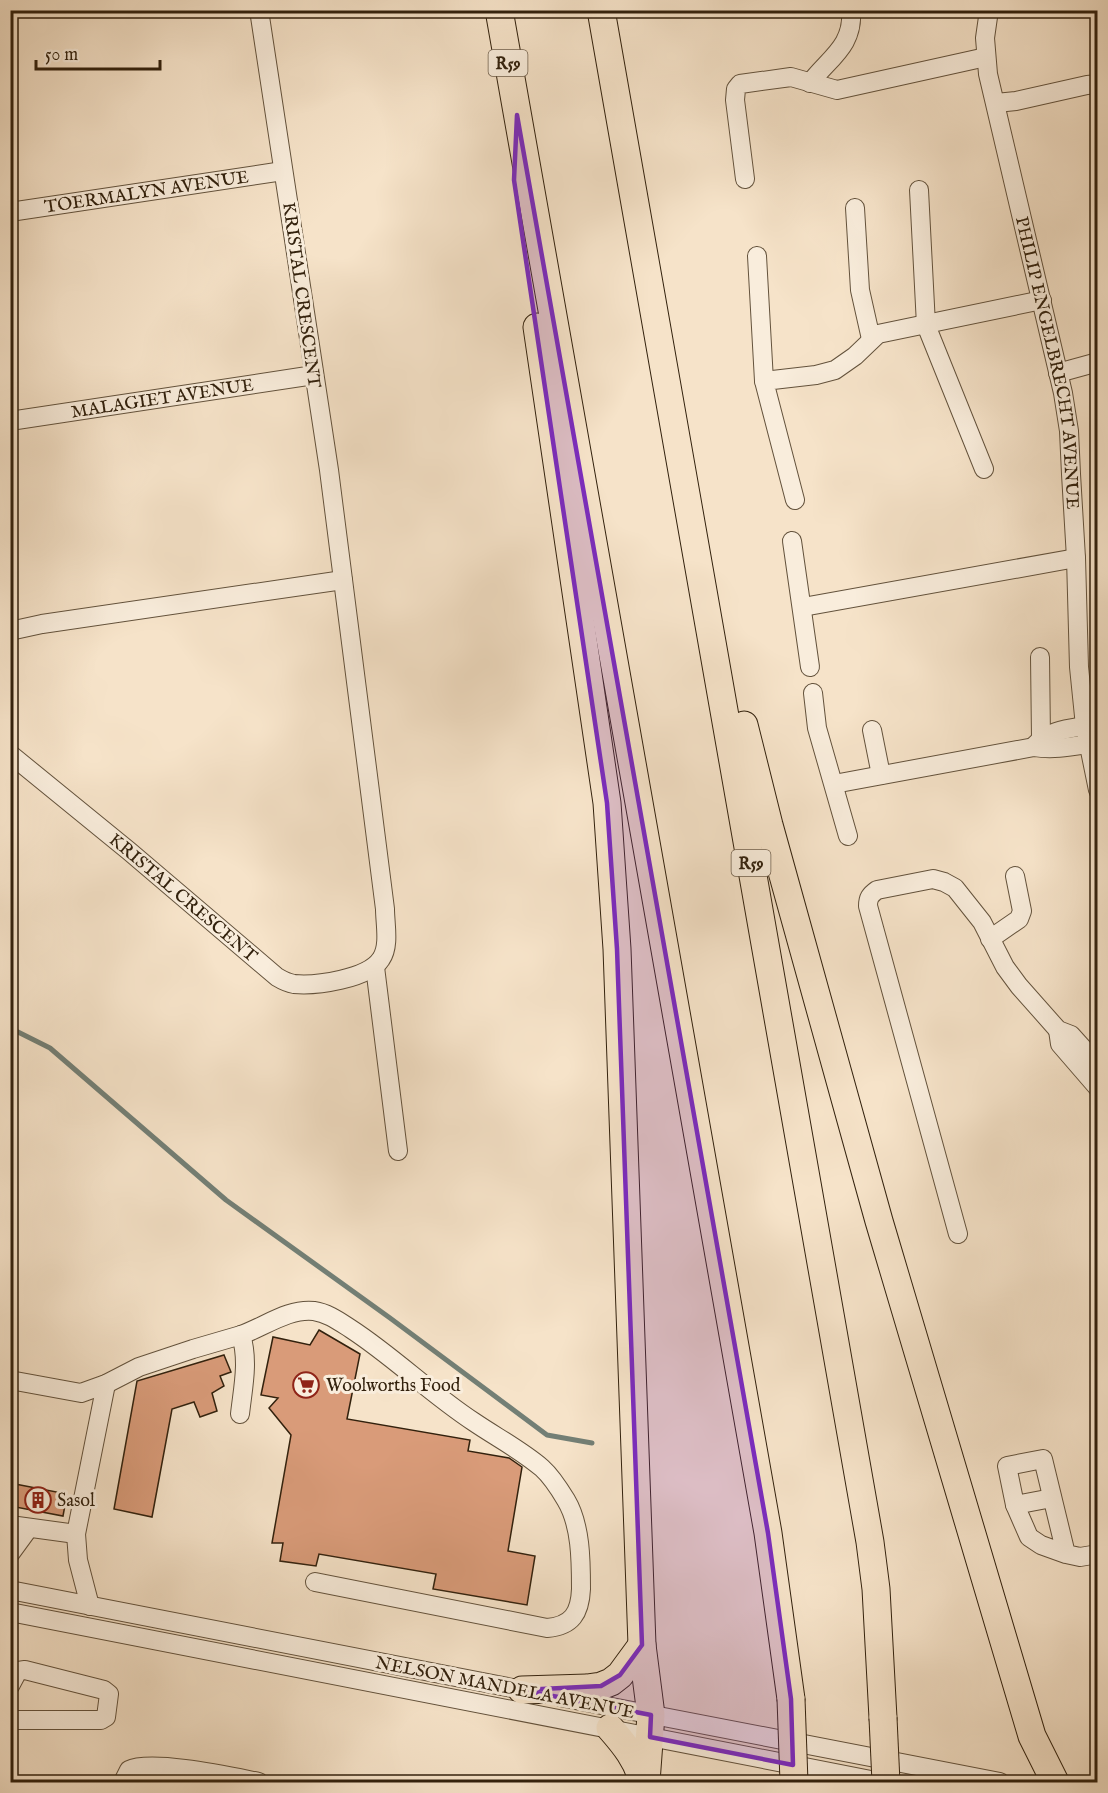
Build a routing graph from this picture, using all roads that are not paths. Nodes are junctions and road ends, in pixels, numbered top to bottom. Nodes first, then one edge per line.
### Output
1 (259, 10) edge
2 (499, 10) edge
3 (601, 10) edge
4 (851, 10) edge
5 (989, 10) edge
6 (986, 57) junction
7 (810, 83) junction
8 (1098, 84) edge
9 (996, 103) junction
10 (518, 115) junction
11 (283, 171) junction
12 (745, 179) dead end
13 (920, 190) dead end
14 (855, 208) dead end
15 (10, 212) edge
16 (757, 256) dead end
17 (1042, 300) junction
18 (926, 325) junction
19 (871, 339) junction
20 (1098, 362) edge
21 (1058, 372) junction
22 (314, 375) junction
23 (764, 381) junction
24 (10, 422) edge
25 (984, 469) dead end
26 (795, 500) dead end
27 (792, 541) dead end
28 (1076, 558) junction
29 (343, 580) junction
30 (803, 607) junction
31 (10, 631) edge
32 (711, 631) junction
33 (1040, 657) dead end
34 (810, 667) dead end
35 (813, 693) dead end
36 (1085, 726) junction
37 (872, 730) dead end
38 (1038, 742) junction
39 (1088, 744) junction
40 (10, 754) edge
41 (881, 775) junction
42 (834, 784) junction
43 (1098, 790) edge
44 (848, 836) dead end
45 (1015, 876) dead end
46 (990, 939) junction
47 (375, 966) junction
48 (1058, 1030) junction
49 (1098, 1065) edge
50 (1098, 1088) edge
51 (398, 1150) dead end
52 (958, 1234) dead end
53 (241, 1335) junction
54 (10, 1380) edge
55 (106, 1384) junction
56 (240, 1414) dead end
57 (1052, 1498) junction
58 (1015, 1505) junction
59 (10, 1525) edge
60 (29, 1528) junction
61 (76, 1534) junction
62 (10, 1554) edge
63 (1066, 1554) junction
64 (1098, 1554) edge
65 (315, 1582) dead end
66 (10, 1590) edge
67 (90, 1606) junction
68 (10, 1612) edge
69 (642, 1645) junction
70 (10, 1686) edge
71 (522, 1690) junction
72 (10, 1720) edge
73 (651, 1726) junction
74 (610, 1728) junction
75 (1032, 1736) junction
76 (123, 1782) edge
77 (259, 1782) edge
78 (645, 1782) edge
79 (794, 1782) edge
80 (881, 1782) edge
81 (886, 1782) edge
82 (1000, 1782) edge
83 (1032, 1782) edge
84 (1055, 1782) edge

1 - 11 street, KRISTAL CRESCENT
2 - 10 highway, R59
3 - 32 highway, R59
4 - 7 street
5 - 6 street, PHILIP ENGELBRECHT AVENUE
6 - 7 street
6 - 9 street, PHILIP ENGELBRECHT AVENUE
7 - 12 street
8 - 9 street
9 - 17 street, PHILIP ENGELBRECHT AVENUE
10 - 69 highway
10 - 79 highway, R59, bridge
11 - 15 street, TOERMALYN AVENUE
11 - 22 street, KRISTAL CRESCENT
13 - 18 street
14 - 19 street
16 - 23 street
17 - 18 street
17 - 21 street, PHILIP ENGELBRECHT AVENUE
18 - 19 street
18 - 25 street
19 - 23 street
20 - 21 street
21 - 28 street, PHILIP ENGELBRECHT AVENUE
22 - 24 street, MALAGIET AVENUE
22 - 29 street, KRISTAL CRESCENT
23 - 26 street
27 - 30 street
28 - 30 street
28 - 36 street, PHILIP ENGELBRECHT AVENUE
29 - 31 street
29 - 47 street, KRISTAL CRESCENT
30 - 34 street
32 - 75 highway
32 - 81 highway, R59, bridge
33 - 38 street
35 - 42 street
36 - 38 street
36 - 39 street, PHILIP ENGELBRECHT AVENUE
37 - 41 street
38 - 39 street
38 - 41 street
39 - 43 street, PHILIP ENGELBRECHT AVENUE
40 - 47 street, KRISTAL CRESCENT
41 - 42 street
42 - 44 street
45 - 46 street
46 - 48 street
46 - 52 street
47 - 51 street, KRISTAL CRESCENT
48 - 49 street
48 - 50 street
53 - 55 street
53 - 56 street
53 - 65 street
54 - 55 street
55 - 61 street
57 - 58 street
57 - 58 street
57 - 63 street
58 - 63 street
59 - 60 street
60 - 61 street
60 - 62 street
61 - 67 street
63 - 64 street
66 - 67 street, NELSON MANDELA AVENUE
67 - 71 street, NELSON MANDELA AVENUE
68 - 74 street, NELSON MANDELA AVENUE
69 - 71 highway
69 - 73 highway
70 - 72 street
71 - 73 street, NELSON MANDELA AVENUE
73 - 74 street, NELSON MANDELA AVENUE
73 - 78 highway
73 - 80 street, NELSON MANDELA AVENUE
73 - 82 street, NELSON MANDELA AVENUE
74 - 78 highway
75 - 83 highway
75 - 84 highway
76 - 77 street

